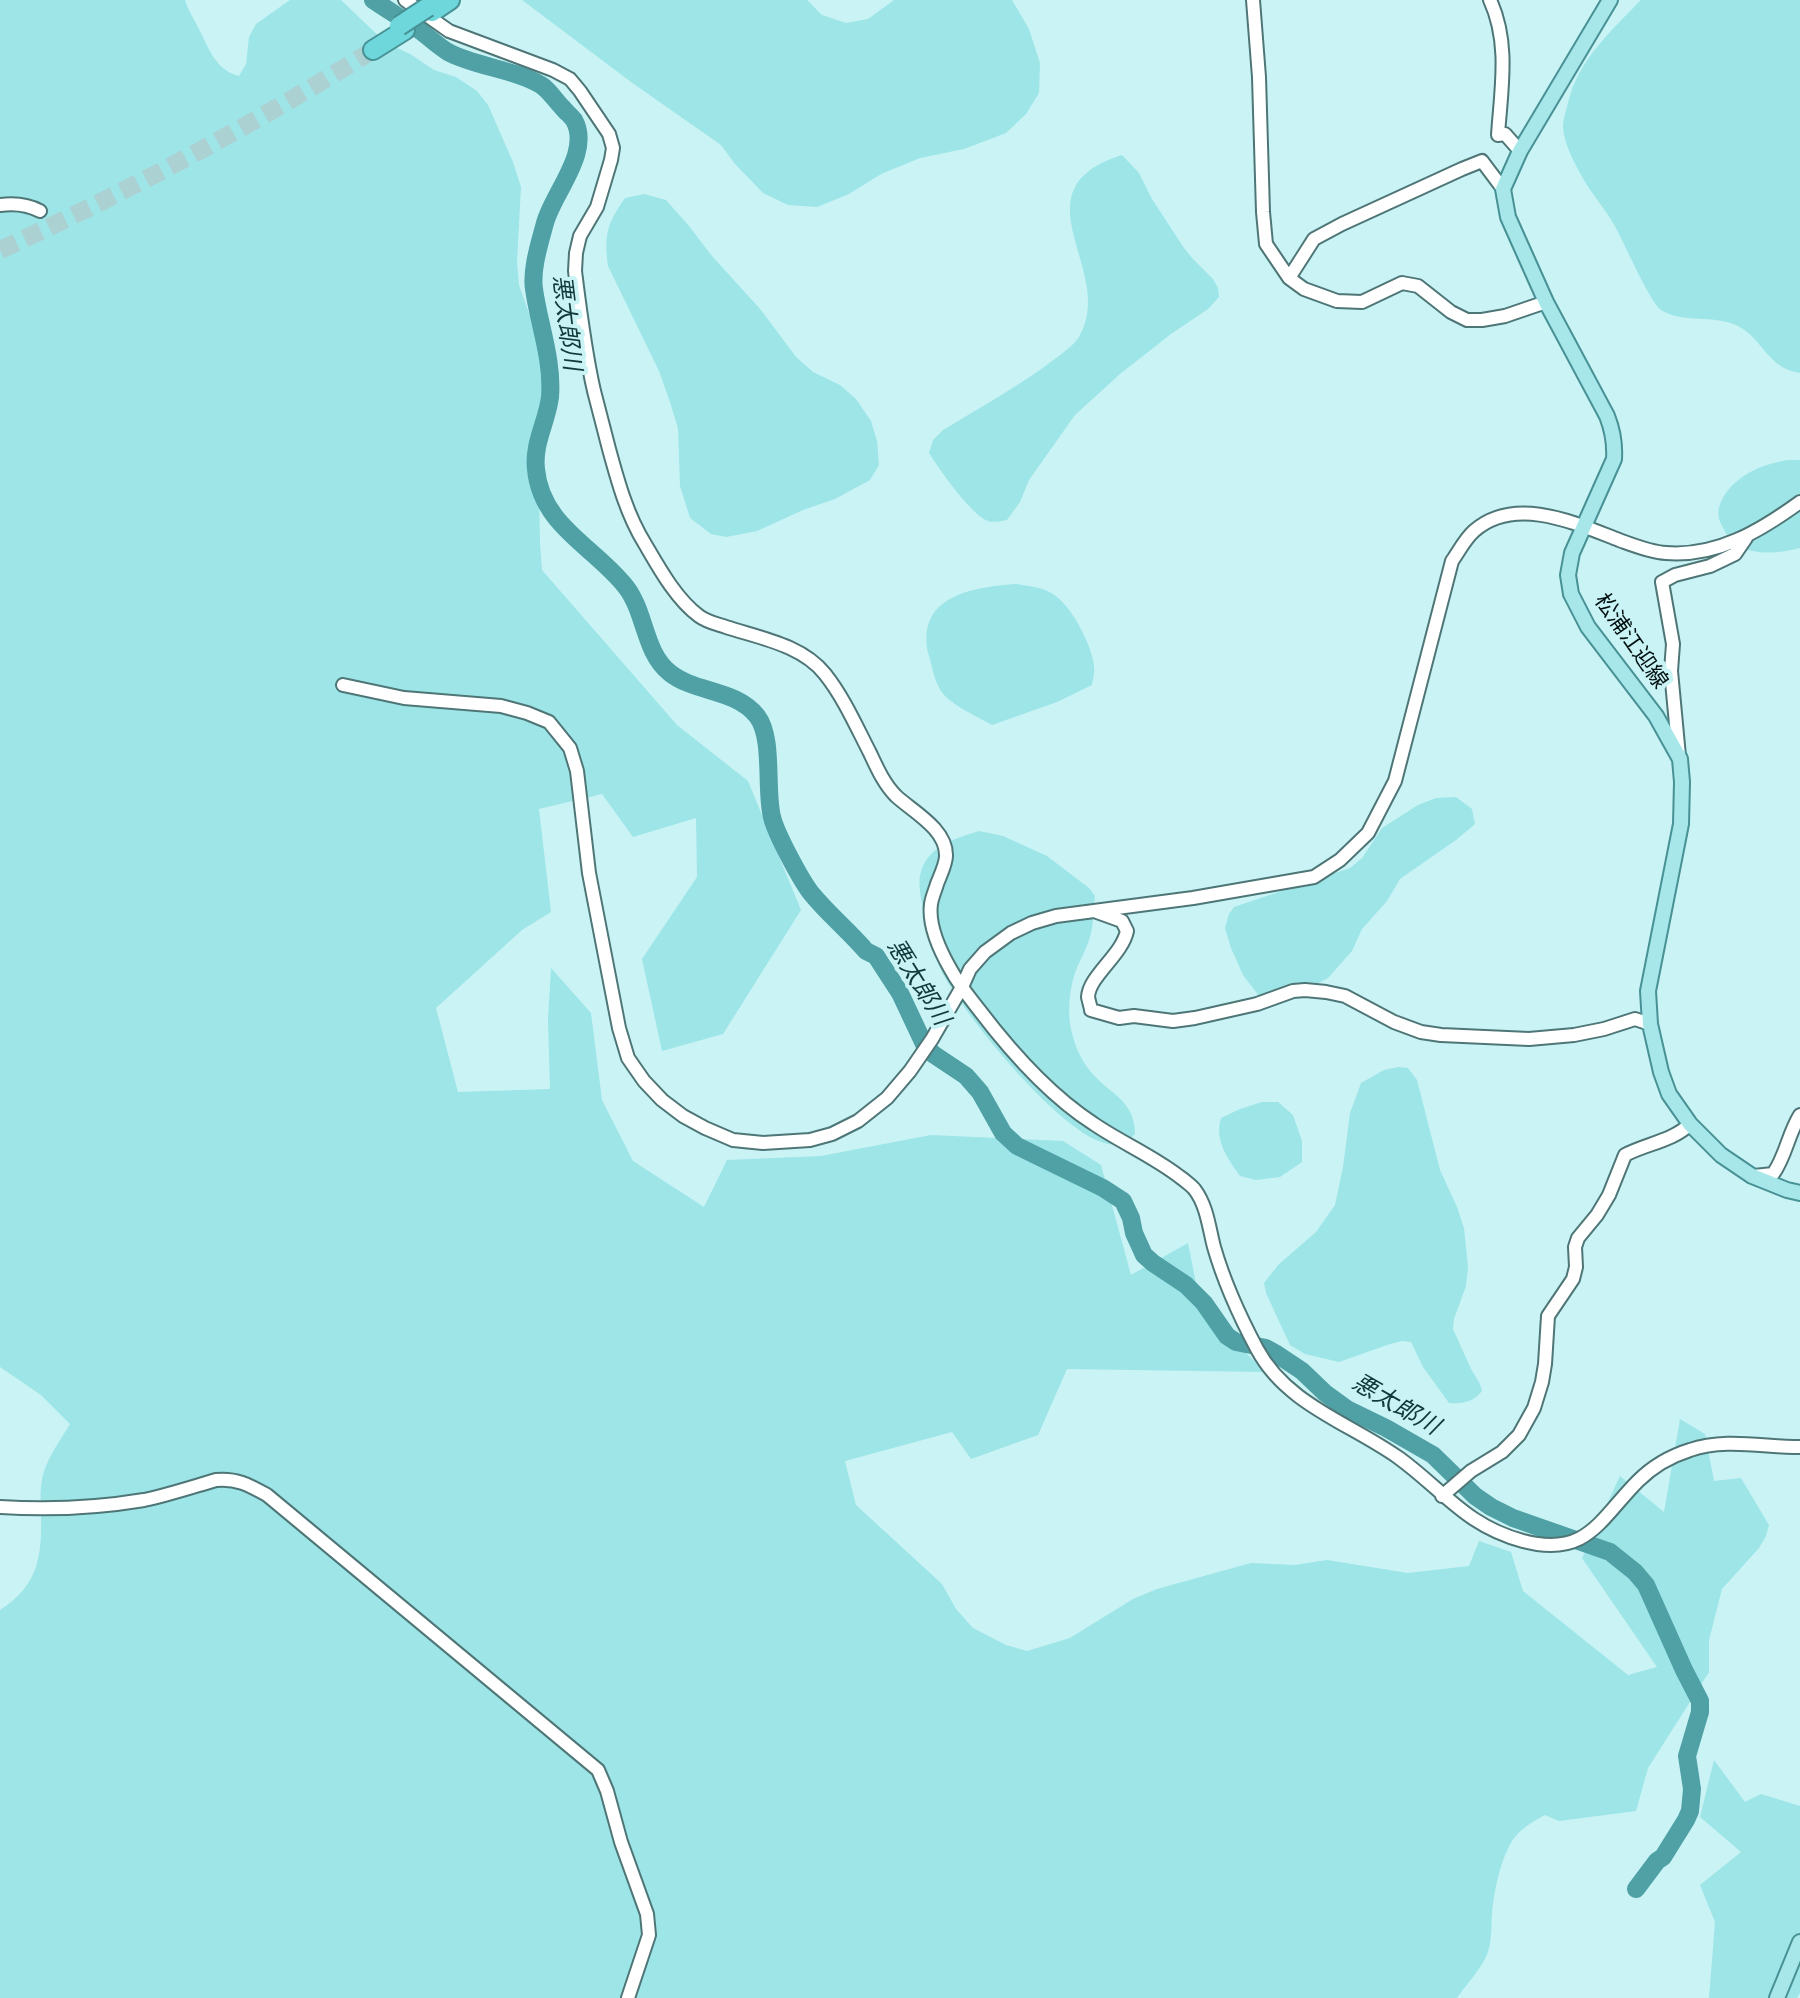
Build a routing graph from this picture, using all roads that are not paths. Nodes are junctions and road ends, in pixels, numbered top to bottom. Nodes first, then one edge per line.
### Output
1 (405, 0) edge
2 (450, 0) edge
3 (1253, 0) edge
4 (1490, 0) edge
5 (1610, 0) edge
6 (432, 7) edge
7 (372, 47) tunnel mouth
8 (1520, 151) junction
9 (1503, 189) junction
10 (0, 205) edge
11 (40, 211) dead end
12 (1289, 278) junction
13 (1546, 302) junction
14 (1800, 502) edge
15 (1583, 526) junction
16 (1748, 535) junction
17 (343, 685) dead end
18 (1680, 759) junction
19 (1095, 912) junction
20 (962, 987) junction
21 (1650, 1024) junction
22 (1800, 1115) edge
23 (1690, 1124) junction
24 (1752, 1176) junction
25 (1800, 1193) edge
26 (1800, 1447) edge
27 (1442, 1496) junction
28 (0, 1507) edge
29 (1800, 1942) edge
30 (628, 1998) edge
31 (1777, 1998) edge

1 - 20 street
2 - 6 highway
3 - 12 street
4 - 8 street
5 - 8 main road
6 - 7 highway, bridge
8 - 9 main road
9 - 12 street
9 - 13 main road, 松浦江迎線
10 - 11 street
12 - 13 street
13 - 15 main road, 松浦江迎線
14 - 16 street
15 - 16 street
15 - 18 main road, 松浦江迎線
15 - 19 street
16 - 18 street
17 - 20 street
18 - 21 main road, 松浦江迎線
19 - 20 street
19 - 21 street
20 - 27 street
21 - 23 main road, 松浦江迎線
22 - 24 street
23 - 24 main road, 松浦江迎線
23 - 27 street
24 - 25 main road, 松浦江迎線
26 - 27 street
28 - 30 street
29 - 31 main road

